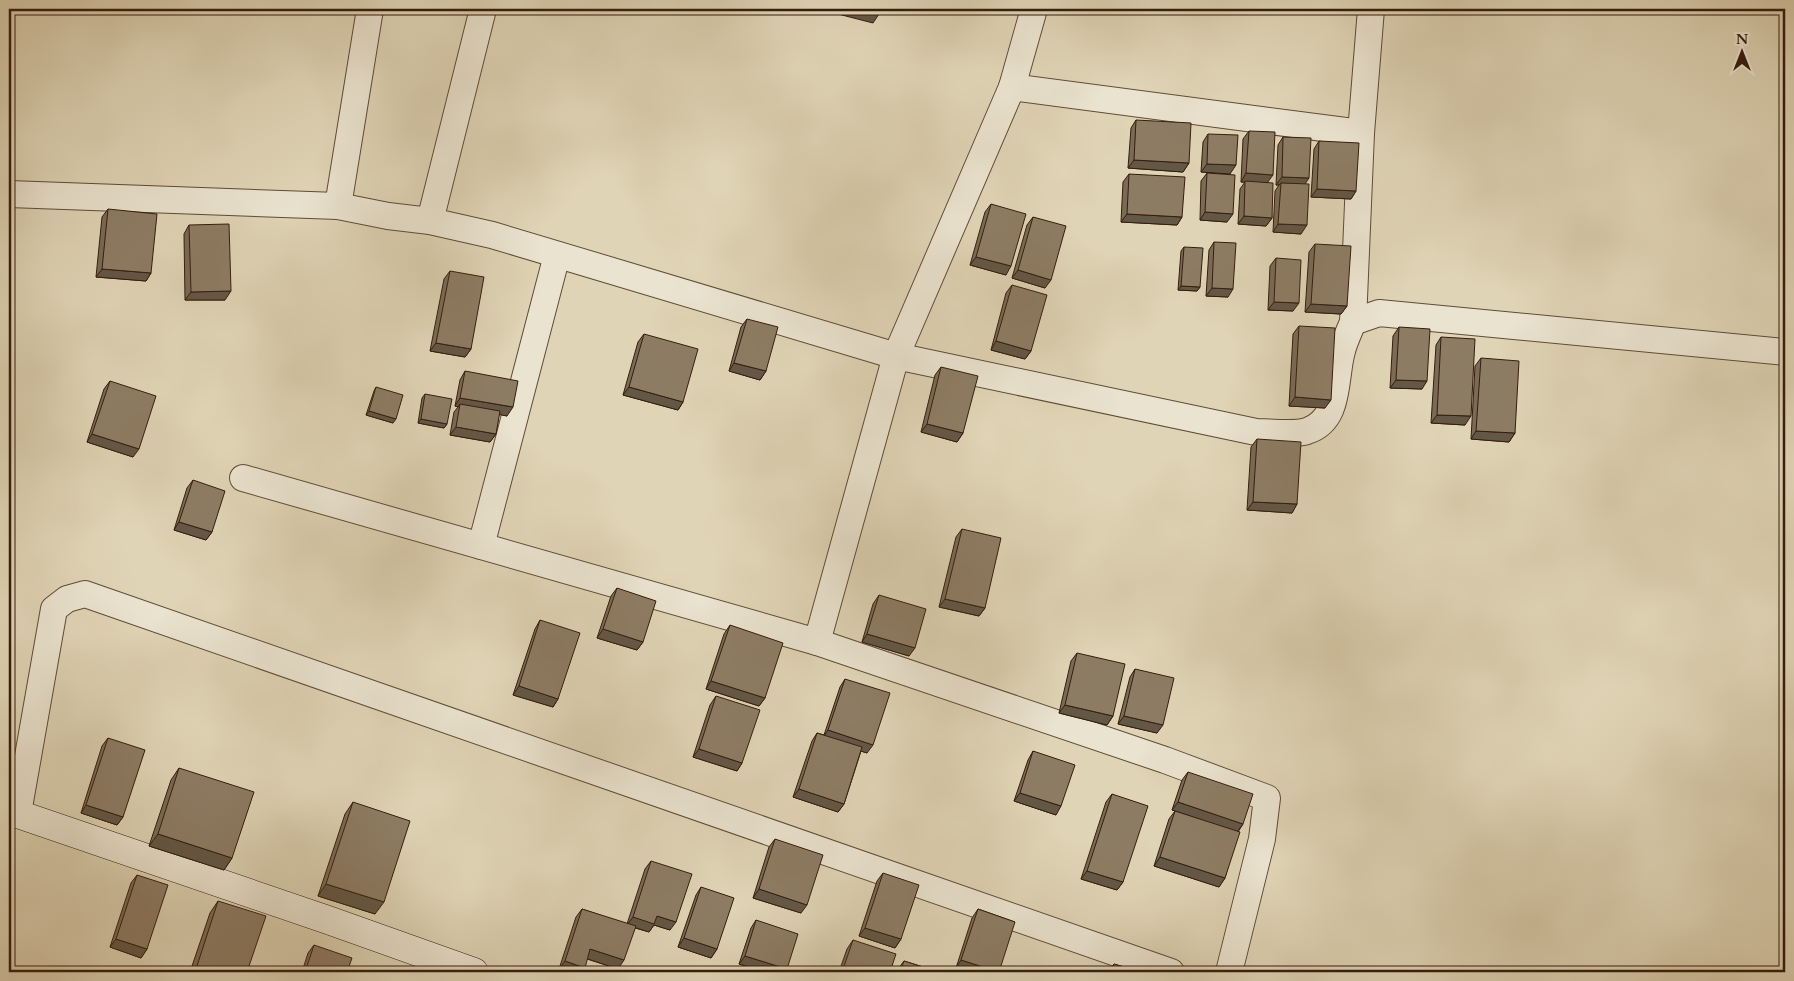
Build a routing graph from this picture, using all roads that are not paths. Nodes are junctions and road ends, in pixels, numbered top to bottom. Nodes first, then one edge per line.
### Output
1 (370, 9) edge
2 (483, 9) edge
3 (1034, 9) edge
4 (1371, 9) edge
5 (1012, 88) junction
6 (1361, 133) junction
7 (9, 194) edge
8 (338, 206) junction
9 (430, 221) junction
10 (557, 254) junction
11 (1352, 322) junction
12 (1785, 352) edge
13 (896, 356) junction
14 (243, 478) dead end
15 (481, 546) junction
16 (818, 642) junction
17 (13, 812) edge
18 (474, 972) edge
19 (1171, 972) edge
20 (1229, 972) edge

1 - 8 street
2 - 9 street
3 - 5 street
4 - 6 street
5 - 6 street
5 - 13 street
6 - 11 street
7 - 8 street
8 - 9 street
9 - 10 street
10 - 13 street
10 - 15 street
11 - 12 street
11 - 13 street
13 - 16 street
14 - 15 street
15 - 16 street
16 - 20 street
17 - 18 street
17 - 19 street

